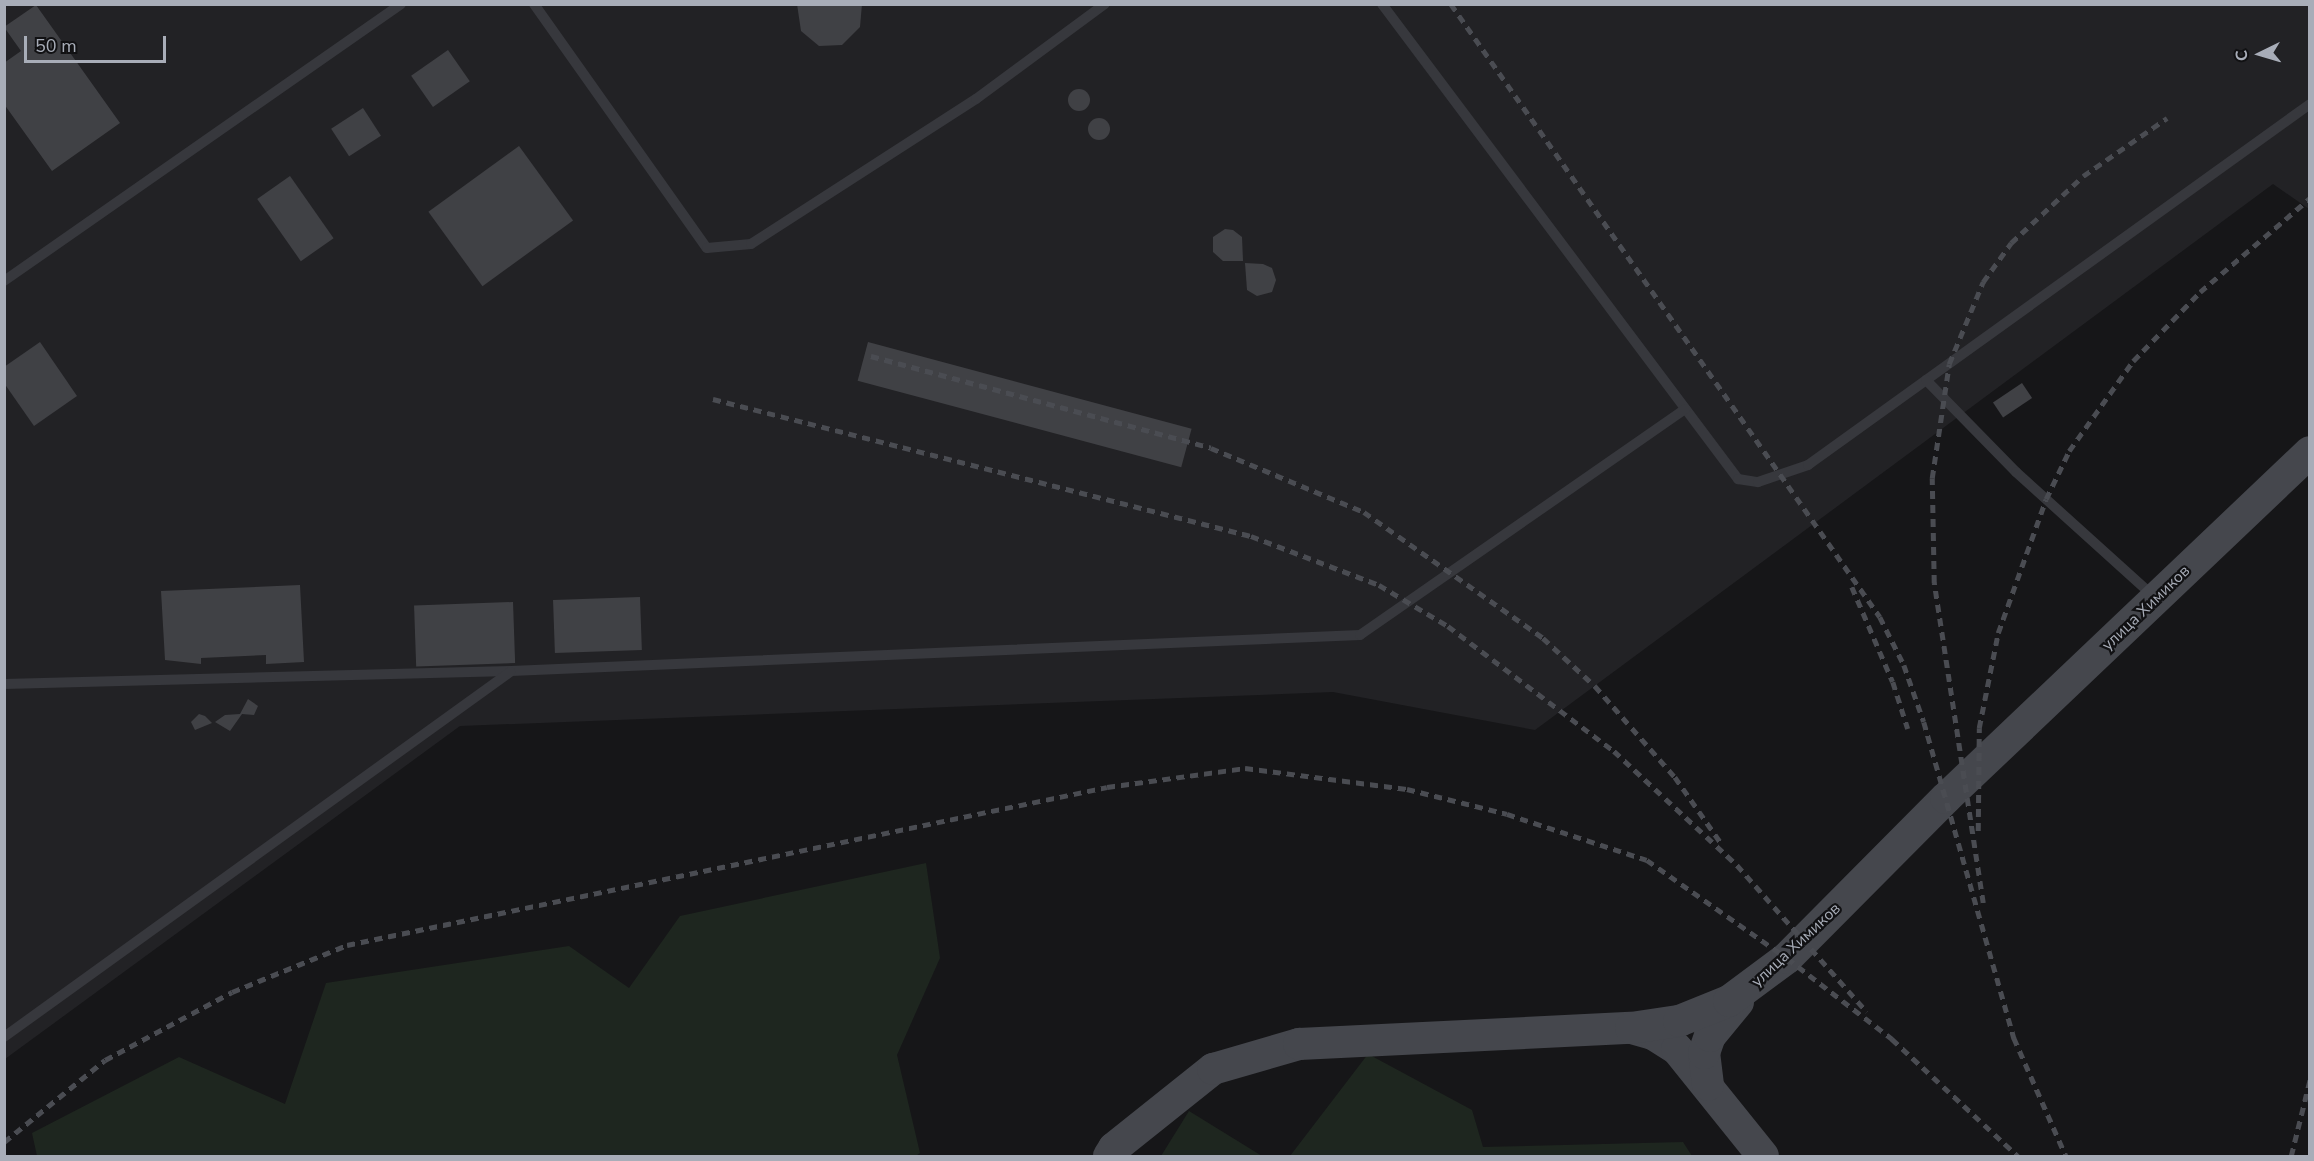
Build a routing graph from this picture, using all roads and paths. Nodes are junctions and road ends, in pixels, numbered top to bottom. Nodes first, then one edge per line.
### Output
1 (400, 4) edge
2 (534, 4) edge
3 (1106, 4) edge
4 (1382, 4) edge
5 (2310, 104) edge
6 (4, 281) edge
7 (1926, 380) junction
8 (1685, 410) junction
9 (2310, 452) edge
10 (2156, 598) junction
11 (511, 671) junction
12 (4, 684) edge
13 (1758, 983) junction
14 (1631, 1028) junction
15 (4, 1037) edge
16 (1708, 1085) junction
17 (1109, 1156) edge
18 (1763, 1156) edge

1 - 6 lane
2 - 3 lane
4 - 8 lane
5 - 7 lane
7 - 8 lane
7 - 10 lane
8 - 11 lane
9 - 10 street, улица Химиков
10 - 13 street, улица Химиков
11 - 12 lane
11 - 15 lane
13 - 14 street, улица Химиков
13 - 16 street
14 - 16 street
14 - 17 street, улица Химиков
16 - 18 street

